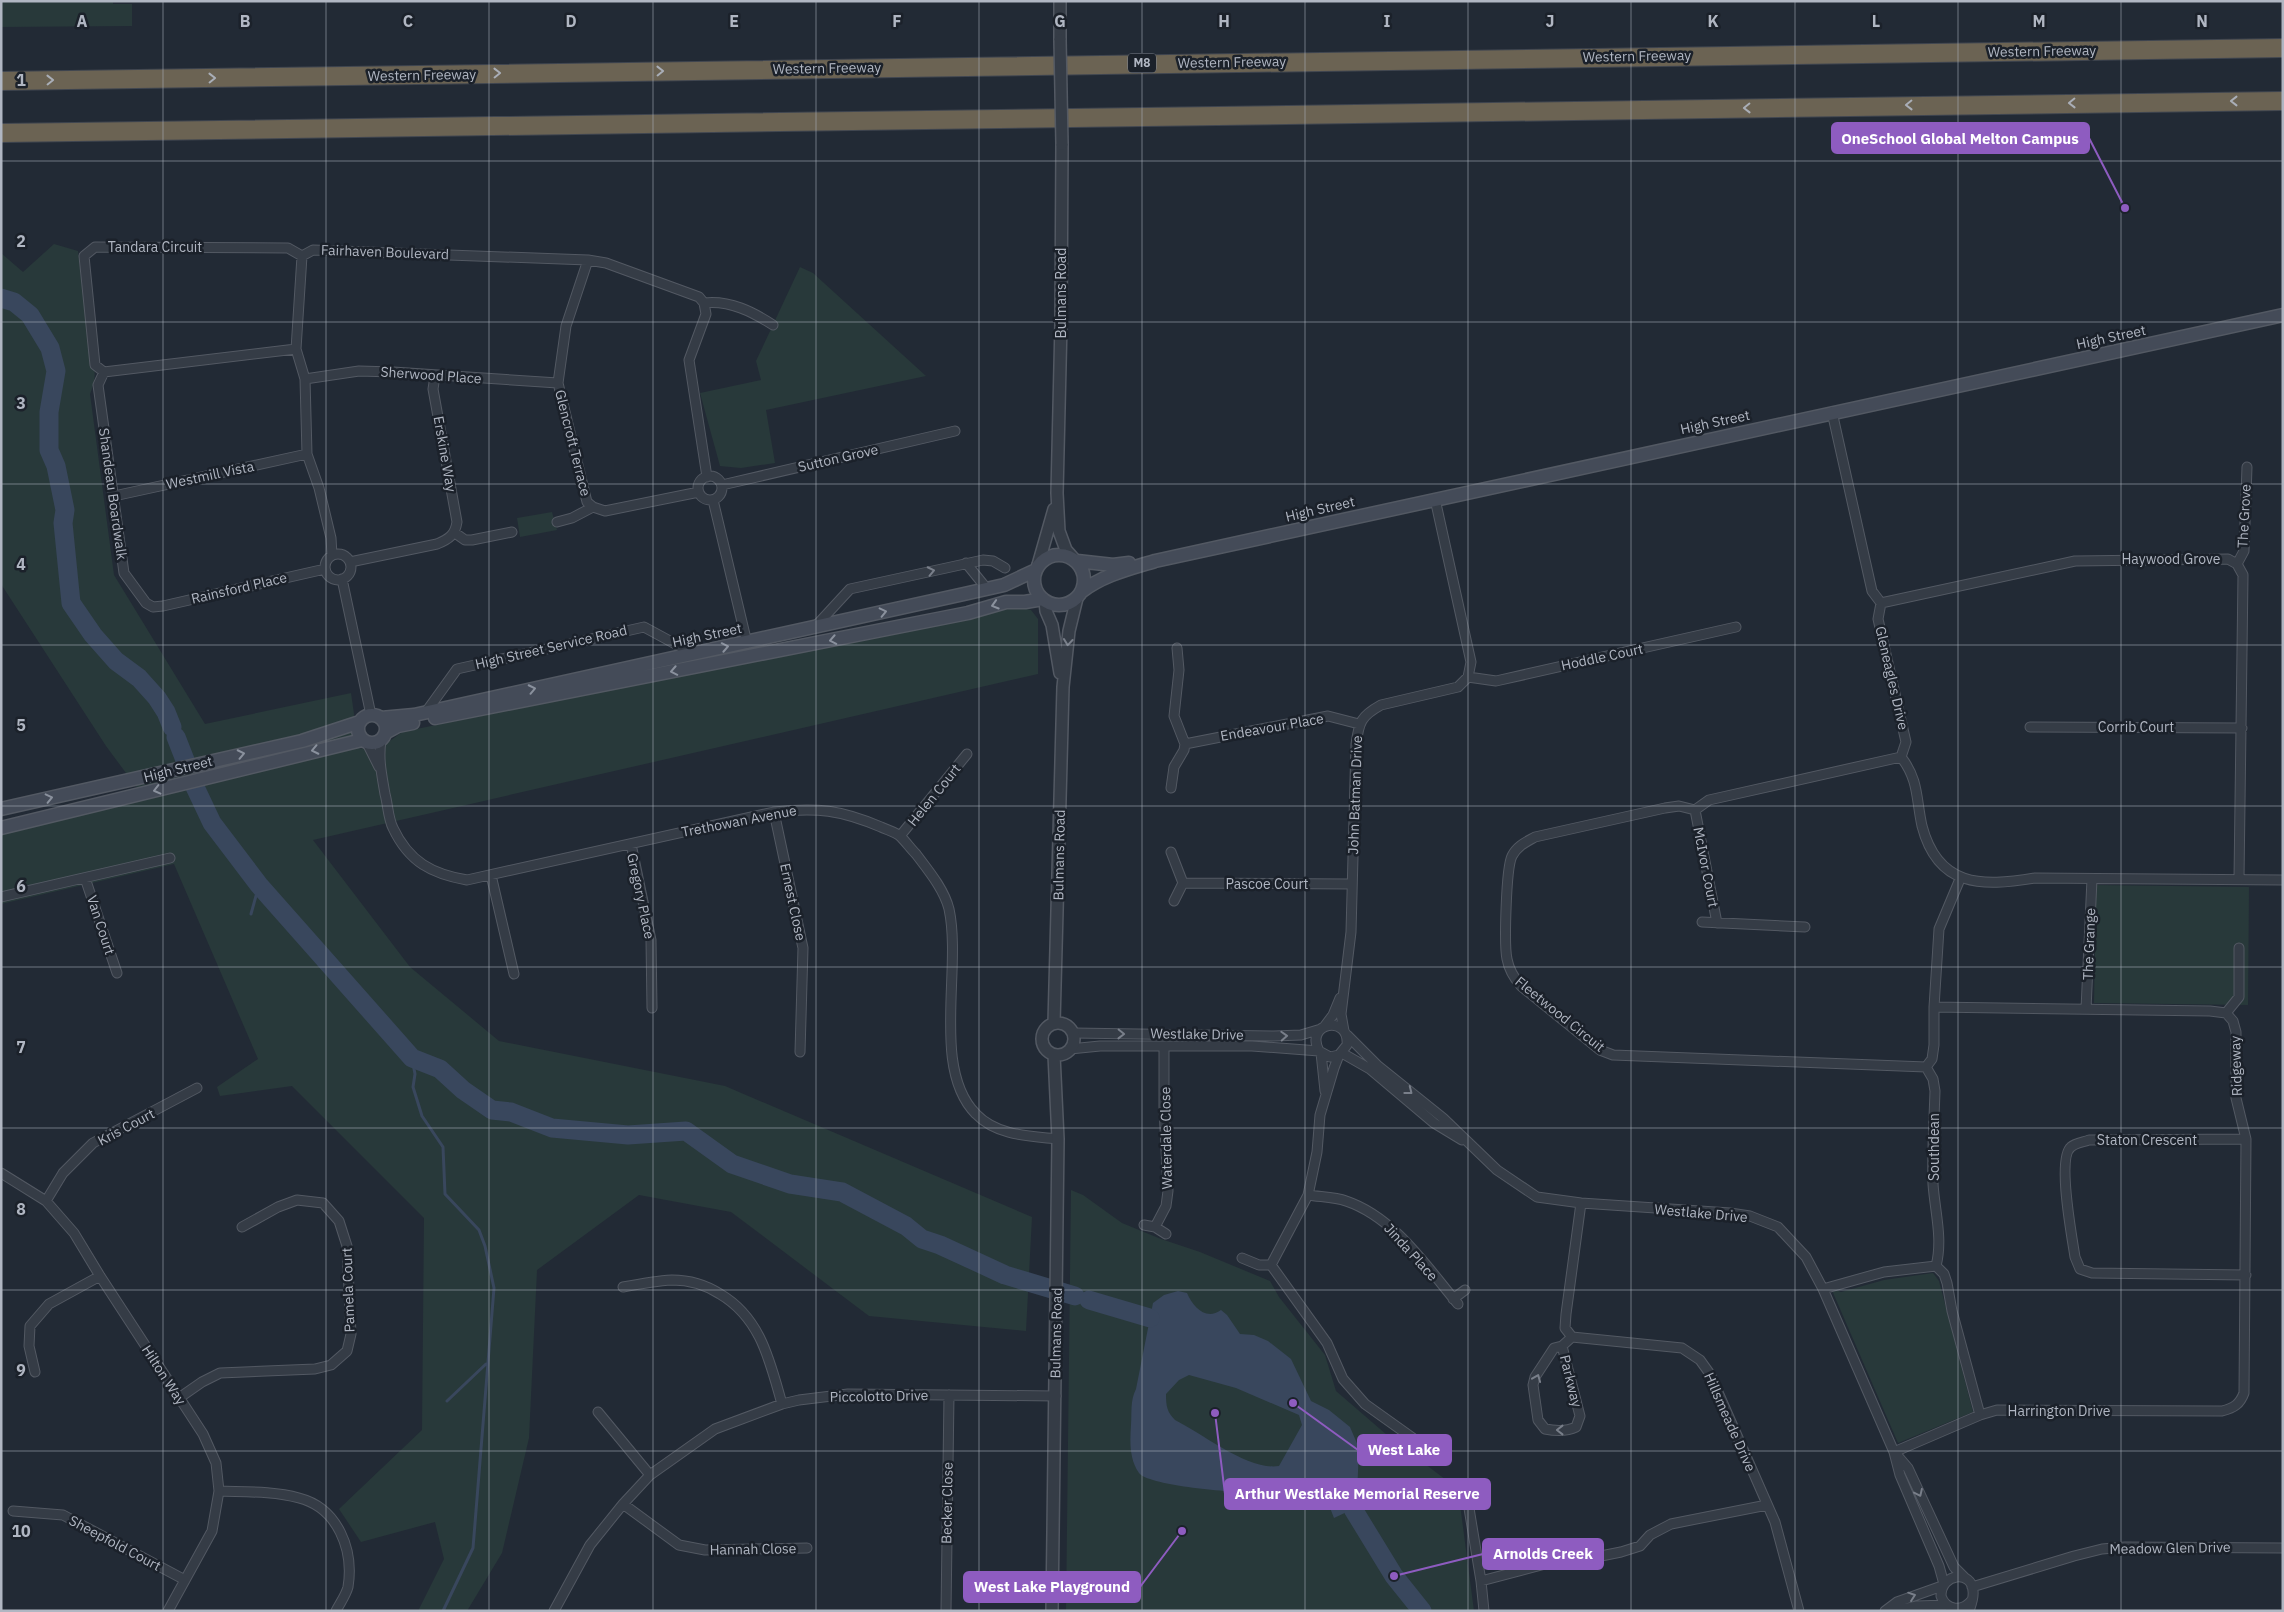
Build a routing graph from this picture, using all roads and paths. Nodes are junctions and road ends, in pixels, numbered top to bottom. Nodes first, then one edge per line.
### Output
1 (1060, 1) edge
2 (2283, 48) edge
3 (1, 81) edge
4 (2283, 101) edge
5 (1, 133) edge
6 (302, 256) junction
7 (588, 260) junction
8 (704, 303) junction
9 (2283, 315) edge
10 (773, 326) dead end
11 (296, 348) junction
12 (104, 372) junction
13 (435, 376) junction
14 (305, 380) junction
15 (558, 383) junction
16 (1832, 412) junction
17 (955, 431) dead end
18 (307, 454) junction
19 (2247, 467) dead end
20 (707, 477) junction
21 (722, 485) junction
22 (699, 492) junction
23 (1057, 493) junction
24 (114, 496) junction
25 (1435, 499) junction
26 (713, 500) junction
27 (592, 507) junction
28 (557, 522) dead end
29 (512, 532) dead end
30 (455, 533) junction
31 (332, 555) junction
32 (1075, 560) junction
33 (1155, 561) junction
34 (350, 562) junction
35 (966, 563) junction
36 (2237, 564) junction
37 (1037, 567) junction
38 (1005, 568) dead end
39 (325, 569) junction
40 (342, 579) junction
41 (987, 588) junction
42 (1079, 595) junction
43 (1044, 600) junction
44 (1881, 603) junction
45 (154, 607) joint
46 (1736, 627) dead end
47 (814, 628) junction
48 (746, 643) junction
49 (1177, 648) dead end
50 (692, 653) junction
51 (1468, 677) junction
52 (1063, 687) junction
53 (426, 712) junction
54 (371, 718) junction
55 (1358, 724) junction
56 (2030, 727) dead end
57 (2242, 728) junction
58 (384, 737) junction
59 (364, 741) junction
60 (1184, 744) junction
61 (967, 754) dead end
62 (1901, 757) junction
63 (380, 770) junction
64 (1171, 788) dead end
65 (1, 809) edge
66 (1695, 810) junction
67 (774, 812) junction
68 (1, 828) edge
69 (900, 836) junction
70 (630, 844) junction
71 (1171, 852) dead end
72 (170, 858) dead end
73 (491, 875) junction
74 (85, 878) junction
75 (1960, 879) junction
76 (2092, 879) junction
77 (2239, 879) junction
78 (2283, 880) edge
79 (1183, 883) junction
80 (1352, 884) junction
81 (1, 897) edge
82 (1174, 902) dead end
83 (1702, 922) dead end
84 (1717, 923) junction
85 (1805, 927) dead end
86 (2239, 948) dead end
87 (117, 973) dead end
88 (514, 974) dead end
89 (1344, 990) junction
90 (1934, 1007) junction
91 (652, 1008) dead end
92 (2086, 1009) junction
93 (2226, 1013) junction
94 (1054, 1023) junction
95 (1323, 1028) junction
96 (1072, 1033) junction
97 (1345, 1033) junction
98 (1164, 1046) junction
99 (1070, 1049) junction
100 (800, 1052) dead end
101 (1320, 1052) junction
102 (1341, 1054) junction
103 (1054, 1055) junction
104 (1926, 1067) junction
105 (197, 1088) dead end
106 (1325, 1099) junction
107 (1058, 1139) junction
108 (2246, 1139) junction
109 (1475, 1148) junction
110 (1, 1173) edge
111 (1308, 1195) junction
112 (46, 1201) junction
113 (1581, 1203) junction
114 (1144, 1225) dead end
115 (242, 1227) dead end
116 (1155, 1227) junction
117 (1166, 1234) dead end
118 (1242, 1258) dead end
119 (1270, 1266) junction
120 (1936, 1266) junction
121 (2246, 1274) junction
122 (100, 1276) junction
123 (623, 1287) dead end
124 (1823, 1289) junction
125 (1465, 1290) dead end
126 (1572, 1337) junction
127 (1562, 1346) junction
128 (34, 1372) dead end
129 (948, 1395) junction
130 (1056, 1396) junction
131 (179, 1398) junction
132 (782, 1404) junction
133 (2232, 1408) joint
134 (598, 1412) dead end
135 (1980, 1415) junction
136 (1421, 1444) dead end
137 (1894, 1452) junction
138 (650, 1475) junction
139 (1465, 1484) dead end
140 (219, 1491) junction
141 (623, 1504) junction
142 (1767, 1506) junction
143 (13, 1511) dead end
144 (808, 1548) dead end
145 (2283, 1548) edge
146 (1964, 1578) junction
147 (185, 1580) junction
148 (1481, 1581) junction
149 (1943, 1585) junction
150 (1972, 1587) junction
151 (1972, 1600) junction
152 (1948, 1607) edge
153 (168, 1611) edge
154 (336, 1611) edge
155 (554, 1611) edge
156 (946, 1611) edge
157 (1052, 1611) edge
158 (1484, 1611) edge
159 (1798, 1611) edge
160 (1885, 1611) edge
161 (1894, 1611) edge
162 (1969, 1611) edge

1 - 23 street, Bulmans Road, bridge
3 -> 2 highway, Western Freeway / M8
4 -> 5 highway
6 - 7 street, Fairhaven Boulevard
6 - 11 street, Fairhaven Boulevard
6 - 12 street, Tandara Circuit
7 - 8 street, Fairhaven Boulevard
7 - 15 street, Glencroft Terrace
8 - 10 street, Fairhaven Boulevard
8 - 20 street
9 - 16 main road, High Street
11 - 12 street
11 - 14 street, Fairhaven Boulevard
12 - 24 street, Shandeau Boardwalk
13 - 14 street, Sherwood Place
13 - 15 street, Sherwood Place
13 - 30 street, Erskine Way
14 - 18 street, Fairhaven Boulevard
15 - 27 street, Glencroft Terrace
16 - 25 main road, High Street
16 - 44 street, Gleneagles Drive
17 - 21 street, Sutton Grove
18 - 24 street, Westmill Vista
18 - 31 street, Fairhaven Boulevard
19 - 36 street, The Grove
20 - 21 street
20 - 22 street
21 - 26 street
22 - 26 street
22 - 27 street, Glencroft Terrace
23 - 32 street, Bulmans Road
23 - 37 street, Bulmans Road
24 - 45 street, Shandeau Boardwalk
25 - 33 main road, High Street
25 - 51 street
26 - 48 street
27 - 28 street, Glencroft Terrace
29 - 30 street
30 - 34 street
31 - 34 street
31 - 39 street
32 - 33 main road, High Street
32 - 37 main road
32 - 42 main road
33 - 42 main road, High Street
34 - 40 street
35 - 38 street
35 - 41 street
47 -> 35 street
36 - 44 street, Haywood Grove
36 - 57 street, Haywood Grove
37 - 41 main road, High Street
37 - 43 main road
39 - 40 street
39 - 45 street, Rainsford Place
40 - 54 street
47 -> 41 main road, High Street
42 - 43 main road
42 -> 52 street, Bulmans Road
43 - 52 street, Bulmans Road
43 -> 58 main road, High Street
44 - 62 street, Gleneagles Drive
46 - 51 street, Hoddle Court
47 - 48 main road, High Street
50 -> 48 main road, High Street
49 - 60 street
53 -> 50 main road, High Street
50 - 53 street, High Street Service Road
51 - 55 street, John Batman Drive
52 - 94 street, Bulmans Road
53 - 54 main road, High Street
54 - 58 main road
54 - 59 main road
65 -> 54 main road, High Street
55 - 60 street, Endeavour Place
55 - 80 street, John Batman Drive
56 - 57 street, Corrib Court
57 - 77 street, Haywood Grove
58 - 59 main road
58 - 63 street, Trethowan Avenue
59 - 63 street, Trethowan Avenue
59 -> 68 main road, High Street
60 - 64 street
61 - 69 street, Helen Court
62 - 66 street
62 - 75 street
63 - 73 street, Trethowan Avenue
66 - 84 street, McIvor Court
66 - 104 street, Fleetwood Circuit
67 - 69 street, Trethowan Avenue
67 - 70 street, Trethowan Avenue
67 - 100 street, Ernest Close
69 - 107 street, Trethowan Avenue
70 - 73 street, Trethowan Avenue
70 - 91 street, Gregory Place
71 - 79 street
72 - 74 street
73 - 88 street
74 - 81 street
74 - 87 street, Van Court
75 - 76 street
75 - 90 street
76 - 77 street
76 - 92 street, The Grange
77 - 78 street
79 - 80 street, Pascoe Court
79 - 82 street
80 - 89 street, John Batman Drive
83 - 84 street, McIvor Court
84 - 85 street, McIvor Court
86 - 93 street
89 - 95 street, John Batman Drive
89 - 97 street, John Batman Drive
90 - 92 street
90 - 104 street
92 - 93 street
93 - 108 street, Ridgeway
94 - 96 street
94 - 103 street
96 -> 95 street, Westlake Drive
95 - 97 street
95 - 101 street
96 - 99 street
97 - 102 street
97 -> 109 street, Westlake Drive
98 - 99 street, Westlake Drive
98 - 101 street, Westlake Drive
98 - 116 street, Waterdale Close
99 - 103 street
101 - 102 street
101 - 106 street
102 - 106 street
102 - 109 street, Westlake Drive
103 - 107 street, Bulmans Road
104 - 120 street, Southdean
105 - 112 street, Kris Court
106 - 111 street
107 - 130 street, Bulmans Road
108 - 121 street, Ridgeway
108 - 121 street, Staton Crescent
109 - 113 street, Westlake Drive
110 - 112 street, Hilton Way
111 - 119 street
111 - 125 street, Jinda Place
112 - 122 street, Hilton Way
113 - 124 street, Westlake Drive
113 - 126 street, Parkway
114 - 116 street
115 - 131 street, Pamela Court
116 - 117 street
118 - 119 street
119 - 136 street
120 - 124 street
120 - 135 street
121 - 133 street, Ridgeway
122 - 128 street
122 - 131 street, Hilton Way
123 - 132 street
124 - 137 street, Westlake Drive
126 - 127 street
126 - 142 street, Hillsmeade Drive
127 -> 127 street, Parkway
129 - 130 street, Piccolotto Drive
129 - 132 street, Piccolotto Drive
129 - 156 street, Becker Close
130 - 157 street, Bulmans Road
131 - 140 street, Hilton Way
132 - 138 street, Piccolotto Drive
133 - 135 street, Harrington Drive
134 - 138 street
135 - 137 street, Harrington Drive
137 -> 146 street, Westlake Drive
137 - 149 street, Westlake Drive
138 - 141 street, Piccolotto Drive
139 - 148 street
140 - 147 street, Hilton Way
140 - 154 street
141 - 144 street, Hannah Close
141 - 155 street, Piccolotto Drive
142 - 148 street
142 - 159 street, Hillsmeade Drive
143 - 147 street, Sheepfold Court
145 - 150 street, Meadow Glen Drive
146 - 149 street
146 - 150 street
147 - 153 street, Hilton Way
148 - 158 street
149 - 152 street
160 -> 149 street
150 - 151 street
151 - 152 street
151 - 162 street
152 - 161 street

